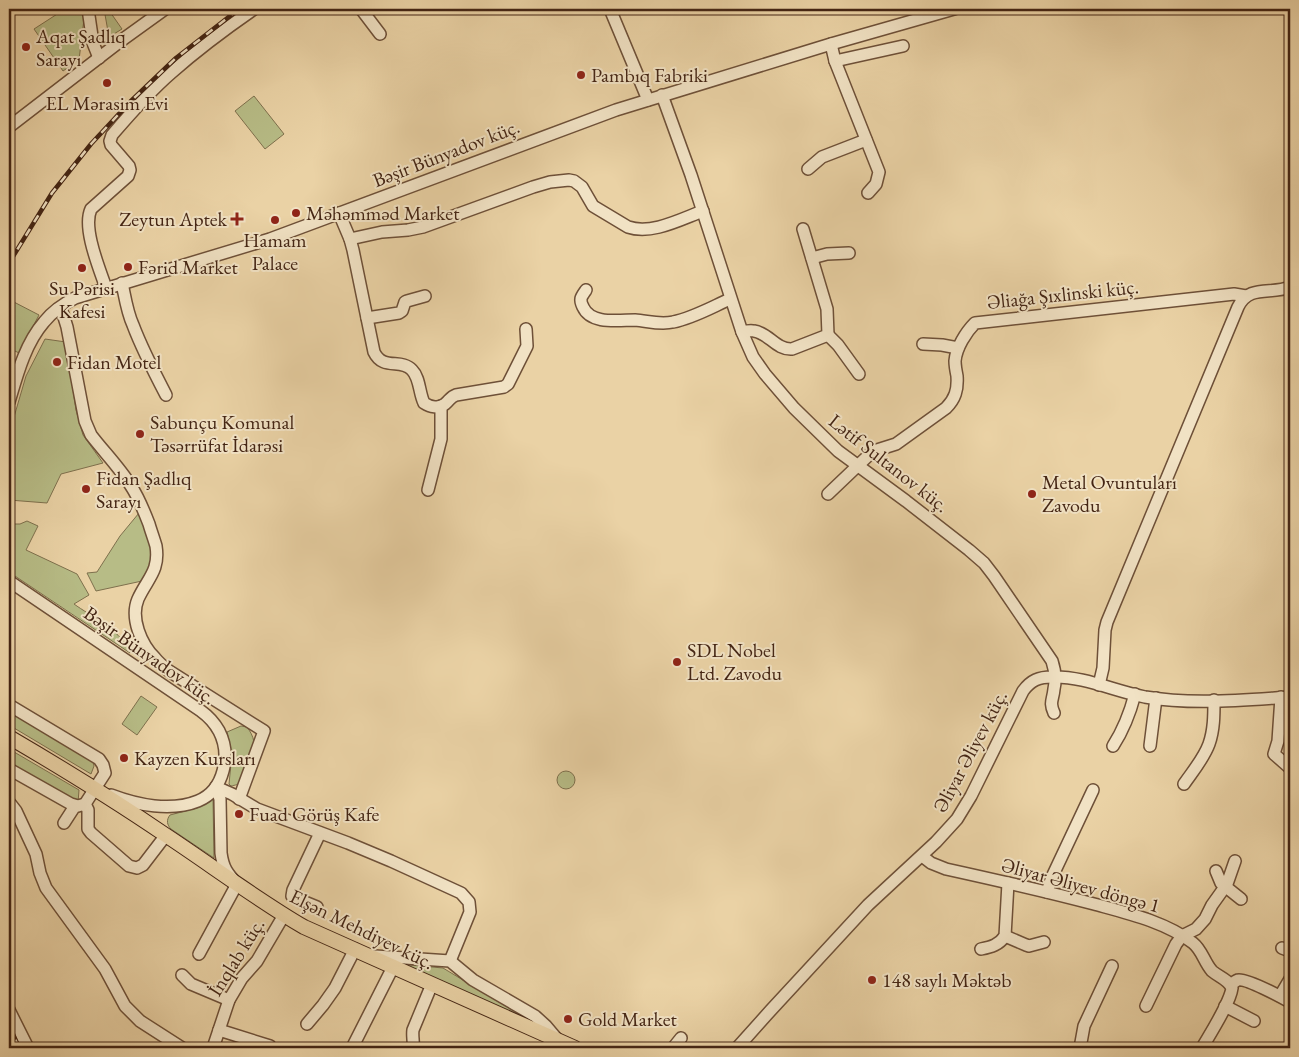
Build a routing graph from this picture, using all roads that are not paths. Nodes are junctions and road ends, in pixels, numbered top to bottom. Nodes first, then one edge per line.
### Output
1 (88, 9) edge
2 (165, 9) edge
3 (254, 9) edge
4 (361, 9) edge
5 (610, 9) edge
6 (954, 9) edge
7 (380, 34) dead end
8 (831, 44) junction
9 (903, 46) dead end
10 (99, 58) junction
11 (835, 61) junction
12 (662, 95) junction
13 (648, 100) junction
14 (9, 127) edge
15 (866, 140) junction
16 (808, 169) dead end
17 (868, 193) dead end
18 (703, 211) junction
19 (339, 213) junction
20 (803, 229) dead end
21 (350, 238) junction
22 (849, 253) dead end
23 (812, 258) junction
24 (122, 283) junction
25 (1290, 287) edge
26 (106, 288) junction
27 (586, 290) dead end
28 (425, 296) dead end
29 (1246, 296) junction
30 (730, 299) junction
31 (58, 309) junction
32 (367, 318) junction
33 (526, 329) dead end
34 (742, 332) junction
35 (828, 335) junction
36 (923, 344) dead end
37 (958, 348) junction
38 (859, 374) dead end
39 (166, 396) dead end
40 (9, 402) edge
41 (441, 406) junction
42 (857, 465) junction
43 (428, 490) dead end
44 (828, 494) dead end
45 (9, 581) edge
46 (1055, 677) junction
47 (1099, 685) junction
48 (1135, 694) junction
49 (1286, 697) edge
50 (1156, 698) junction
51 (1214, 700) junction
52 (9, 705) edge
53 (1054, 713) dead end
54 (9, 737) edge
55 (1113, 746) dead end
56 (1150, 746) dead end
57 (1290, 768) edge
58 (9, 769) edge
59 (1184, 784) dead end
60 (216, 787) junction
61 (95, 789) junction
62 (1093, 790) dead end
63 (239, 799) junction
64 (9, 802) edge
65 (80, 805) junction
66 (64, 823) dead end
67 (320, 833) junction
68 (166, 835) junction
69 (922, 856) junction
70 (1235, 861) dead end
71 (1216, 871) dead end
72 (1008, 883) junction
73 (238, 884) junction
74 (1225, 887) junction
75 (1047, 892) junction
76 (1241, 899) dead end
77 (317, 907) dead end
78 (284, 915) junction
79 (1005, 936) junction
80 (1182, 936) junction
81 (1044, 942) dead end
82 (355, 949) junction
83 (980, 949) dead end
84 (200, 954) dead end
85 (369, 956) junction
86 (450, 961) junction
87 (1112, 966) dead end
88 (393, 967) junction
89 (182, 975) dead end
90 (1290, 979) edge
91 (432, 984) junction
92 (1231, 985) junction
93 (1285, 999) edge
94 (229, 1000) junction
95 (1146, 1006) dead end
96 (1225, 1006) junction
97 (9, 1010) edge
98 (1254, 1022) dead end
99 (307, 1024) dead end
100 (219, 1030) junction
101 (681, 1038) dead end
102 (558, 1041) junction
103 (270, 1046) dead end
104 (175, 1047) edge
105 (28, 1048) edge
106 (213, 1048) edge
107 (352, 1048) edge
108 (413, 1048) edge
109 (575, 1048) edge
110 (673, 1048) edge
111 (737, 1048) edge
112 (1080, 1048) edge
113 (1202, 1048) edge

1 - 10 street
2 - 10 street
3 - 26 street
4 - 7 street
5 - 13 street
6 - 8 street, Bəşir Bünyadov küç.
8 - 11 street
8 - 12 street, Bəşir Bünyadov küç.
9 - 11 street
10 - 14 street
11 - 15 street
12 - 13 street, Bəşir Bünyadov küç.
12 - 18 street, Lətif Sultanov küç.
13 - 19 street, Bəşir Bünyadov küç.
15 - 16 street
15 - 17 street
18 - 21 street
18 - 30 street, Lətif Sultanov küç.
19 - 21 street
19 - 24 street, Bəşir Bünyadov küç.
20 - 23 street
21 - 32 street
22 - 23 street
23 - 35 street
24 - 26 street, Bəşir Bünyadov küç.
24 - 39 street
25 - 29 street
26 - 31 street, Bəşir Bünyadov küç.
27 - 30 street
28 - 32 street
29 - 37 street, Əliağa Şıxlinski küç.
29 - 47 street
30 - 34 street, Lətif Sultanov küç.
31 - 40 street, Bəşir Bünyadov küç.
31 - 63 street
32 - 41 street
33 - 41 street
34 - 35 street
34 - 42 street, Lətif Sultanov küç.
35 - 38 street
36 - 37 street
37 - 42 street, Əliağa Şıxlinski küç.
41 - 43 street
42 - 44 street, Əliağa Şıxlinski küç.
42 - 46 street, Lətif Sultanov küç.
45 - 60 street, Bəşir Bünyadov küç.
46 - 47 street, Əliyar Əliyev küç.
46 - 53 street
46 - 69 street, Əliyar Əliyev küç.
47 - 48 street, Əliyar Əliyev küç.
48 - 50 street, Əliyar Əliyev küç.
48 - 55 street
49 - 51 street, Əliyar Əliyev küç.
49 - 57 street
50 - 51 street, Əliyar Əliyev küç.
50 - 56 street
51 - 59 street
52 - 61 street
54 - 61 main road, Elşən Mehdiyev küç.
58 - 65 street
60 - 61 street
60 - 63 street
60 - 73 street
61 - 65 street
61 - 68 main road, Elşən Mehdiyev küç.
62 - 75 street
63 - 67 street
64 - 104 street
65 - 66 street
65 - 68 street
67 - 77 street
67 - 86 street
68 - 73 main road, Elşən Mehdiyev küç.
69 - 72 street, Əliyar Əliyev döngə 1
69 - 111 street, Əliyar Əliyev küç.
70 - 74 street
71 - 74 street
72 - 75 street, Əliyar Əliyev döngə 1
72 - 79 street
73 - 78 main road, Elşən Mehdiyev küç.
73 - 84 street
74 - 76 street
74 - 80 street
75 - 80 street, Əliyar Əliyev döngə 1
78 - 82 main road, Elşən Mehdiyev küç.
78 - 94 street, İnqlab küç.
79 - 81 street
79 - 83 street
80 - 92 street, Əliyar Əliyev döngə 1
80 - 95 street
82 - 85 main road, Elşən Mehdiyev küç.
82 - 99 street
85 - 86 street
85 - 88 main road, Elşən Mehdiyev küç.
86 - 102 street
87 - 112 street
88 - 91 main road, Elşən Mehdiyev küç.
88 - 107 street
89 - 94 street
90 - 93 street
91 - 102 main road, Elşən Mehdiyev küç.
91 - 108 street
92 - 93 street
92 - 96 street
94 - 100 street, İnqlab küç.
96 - 98 street
96 - 113 street
97 - 105 street
100 - 103 street
100 - 106 street, İnqlab küç.
101 - 110 street
102 - 109 main road, Elşən Mehdiyev küç.

